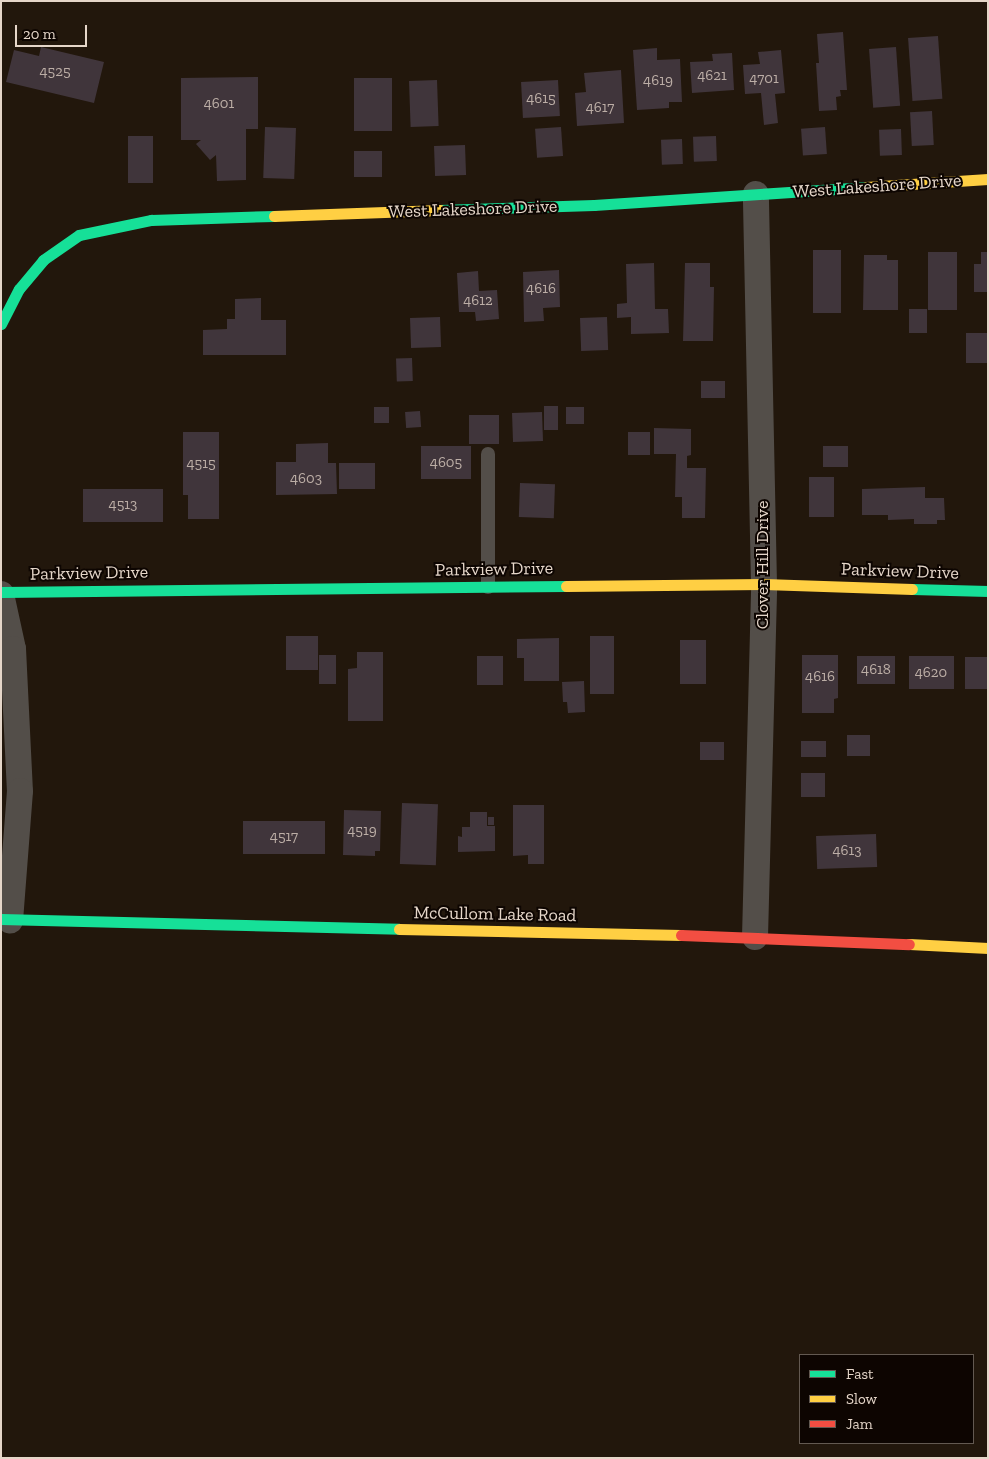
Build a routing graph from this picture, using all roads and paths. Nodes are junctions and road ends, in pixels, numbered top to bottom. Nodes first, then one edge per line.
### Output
1 (988, 179) edge
2 (756, 194) junction
3 (1, 324) edge
4 (488, 454) dead end
5 (764, 584) junction
6 (488, 587) junction
7 (988, 591) edge
8 (1, 593) edge
9 (6, 920) edge
10 (755, 936) junction
11 (988, 948) edge

1 - 2 street, West Lakeshore Drive
2 - 3 street, West Lakeshore Drive
2 - 5 street, Clover Hill Drive
4 - 6 lane
5 - 6 street, Parkview Drive
5 - 7 street, Parkview Drive
5 - 10 street, Clover Hill Drive
6 - 8 street, Parkview Drive
8 - 9 street
9 - 10 street, McCullom Lake Road
10 - 11 street, McCullom Lake Road

